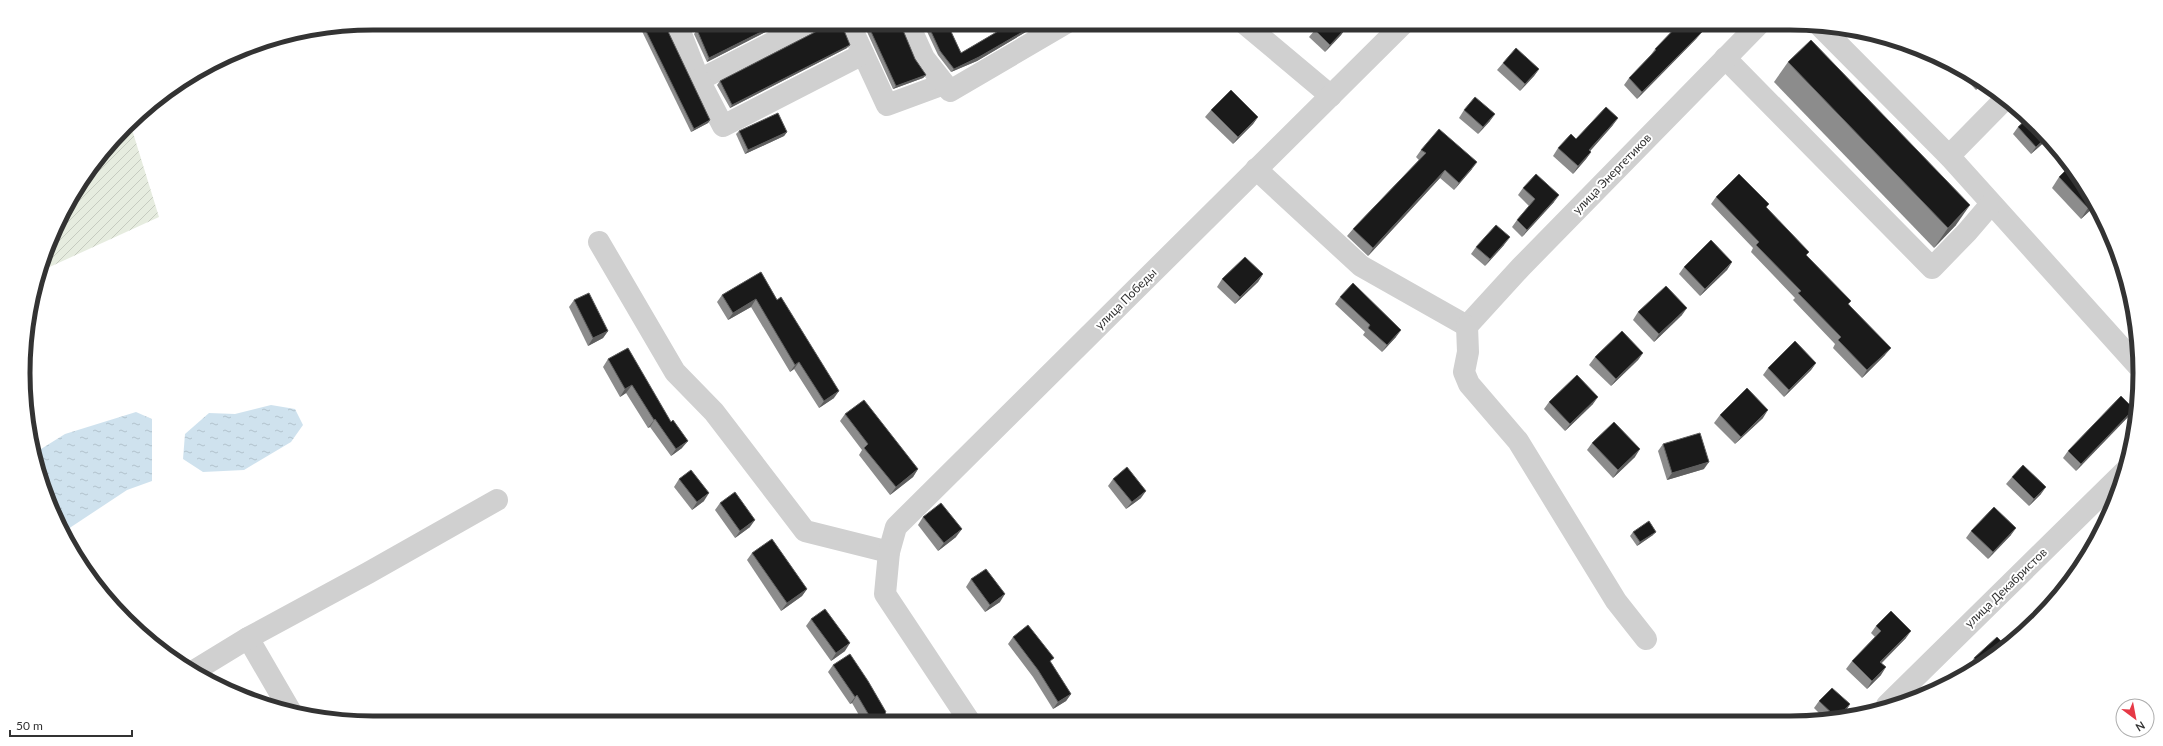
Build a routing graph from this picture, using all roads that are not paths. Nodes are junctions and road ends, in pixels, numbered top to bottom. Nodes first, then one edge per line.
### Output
1 (680, 30) edge
2 (797, 30) edge
3 (852, 30) edge
4 (911, 30) edge
5 (1054, 30) edge
6 (1252, 30) edge
7 (1397, 30) edge
8 (1753, 30) edge
9 (1826, 32) edge
10 (863, 54) junction
11 (1725, 58) junction
12 (699, 80) junction
13 (944, 84) junction
14 (1331, 96) junction
15 (2001, 103) edge
16 (1948, 156) junction
17 (1256, 169) junction
18 (1991, 204) junction
19 (599, 242) dead end
20 (1467, 326) junction
21 (2132, 360) edge
22 (2116, 480) edge
23 (497, 500) dead end
24 (889, 552) junction
25 (248, 638) junction
26 (1646, 639) dead end
27 (198, 668) edge
28 (1892, 700) edge
29 (287, 705) edge
30 (966, 716) edge

1 - 12 street
2 - 12 street
3 - 10 street
4 - 13 street
5 - 13 street
6 - 14 street
7 - 14 street, улица Победы
8 - 11 street, улица Энергетиков
9 - 16 street
10 - 12 street
10 - 13 street
11 - 18 street
11 - 20 street, улица Энергетиков
14 - 17 street, улица Победы
15 - 16 street
16 - 18 street
17 - 20 street
17 - 24 street, улица Победы
18 - 21 street
19 - 24 street
20 - 26 street
22 - 28 street, улица Декабристов
23 - 25 street
24 - 30 street, улица Победы
25 - 27 street
25 - 29 street

